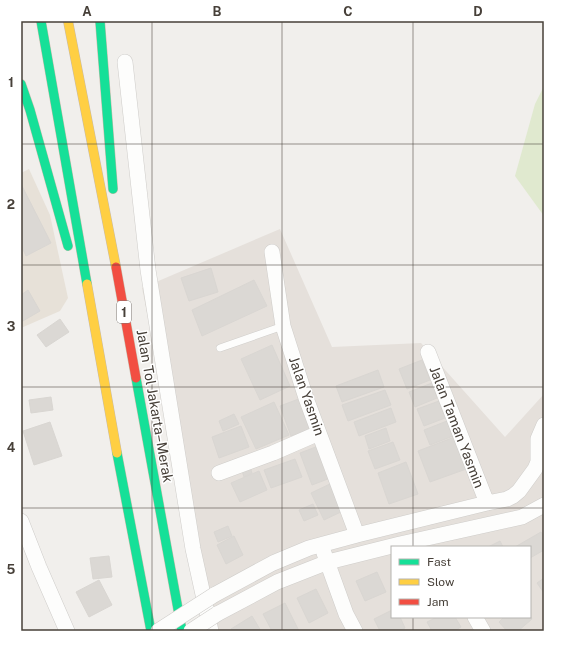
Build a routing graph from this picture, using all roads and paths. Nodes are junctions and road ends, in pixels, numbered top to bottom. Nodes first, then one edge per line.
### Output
1 (41, 21) edge
2 (68, 21) edge
3 (100, 21) edge
4 (125, 62) dead end
5 (21, 84) edge
6 (69, 252) dead end
7 (272, 252) dead end
8 (78, 282) dead end
9 (120, 294) junction
10 (284, 326) junction
11 (220, 348) dead end
12 (428, 352) dead end
13 (102, 372) junction
14 (544, 424) edge
15 (319, 433) junction
16 (220, 473) dead end
17 (487, 503) junction
18 (542, 509) edge
19 (21, 521) edge
20 (357, 535) junction
21 (440, 541) edge
22 (321, 545) junction
23 (413, 546) edge
24 (391, 550) edge
25 (328, 562) junction
26 (476, 618) edge
27 (67, 631) edge
28 (152, 631) edge
29 (158, 631) edge
30 (182, 631) edge
31 (190, 631) edge
32 (212, 631) edge
33 (355, 631) edge
34 (484, 631) edge

1 - 13 highway
2 - 9 highway, Jalan Tol Jakarta–Merak / 1
3 - 9 highway
4 - 32 street
5 - 6 highway
7 - 10 street, Jalan Yasmin
8 - 13 highway
9 - 30 highway, Jalan Tol Jakarta–Merak / 1
10 - 11 lane
10 - 15 street, Jalan Yasmin
12 - 17 street, Jalan Taman Yasmin
13 - 28 highway
14 - 17 street
15 - 16 street
15 - 20 street, Jalan Yasmin
17 - 20 street
18 - 21 street
19 - 27 street
20 - 22 street
21 - 23 street
22 - 25 street
22 - 29 street, bridge
24 - 25 street
25 - 31 street, bridge
25 - 33 street
26 - 34 street

